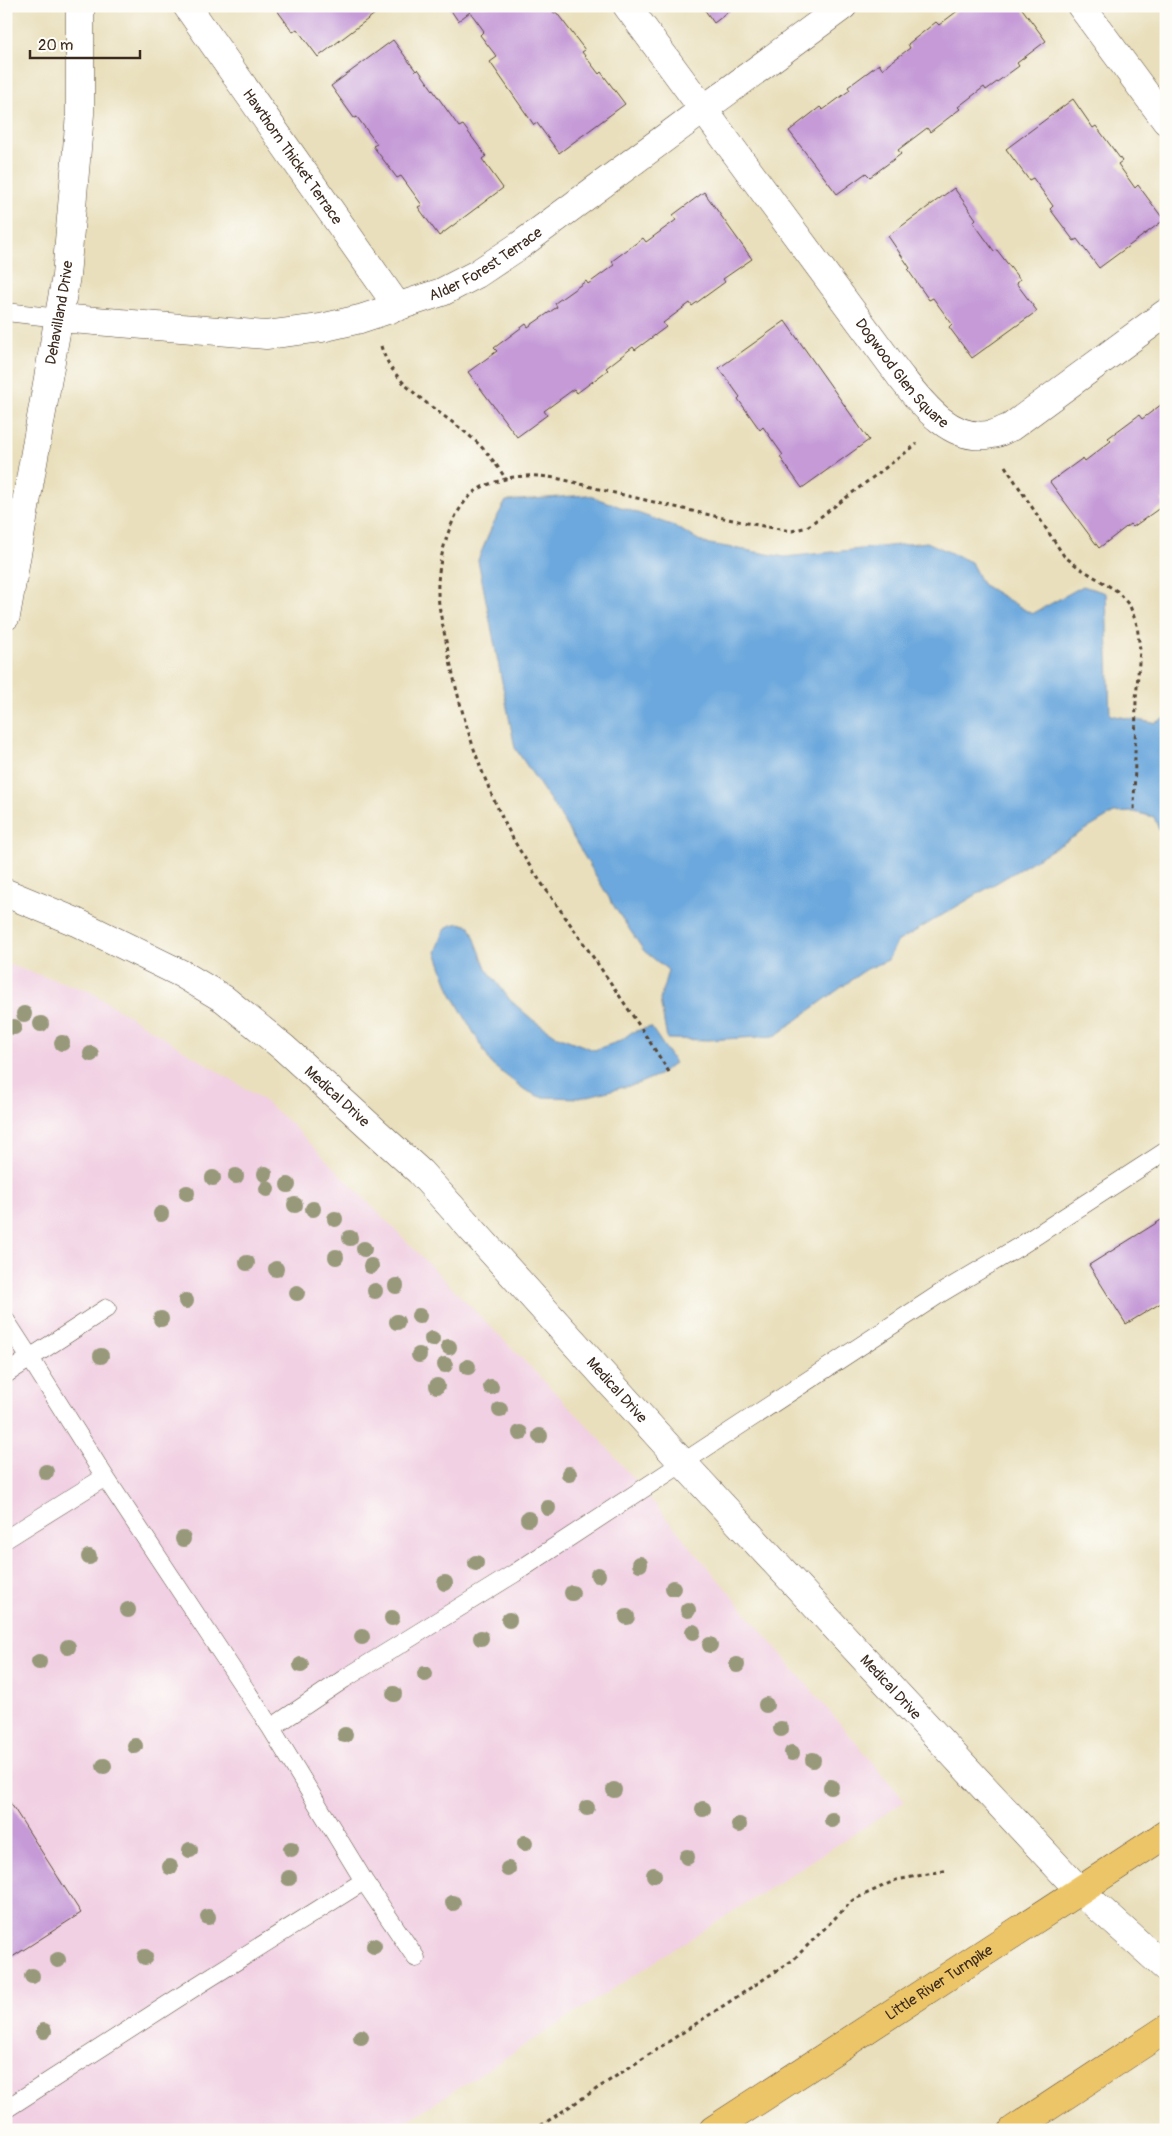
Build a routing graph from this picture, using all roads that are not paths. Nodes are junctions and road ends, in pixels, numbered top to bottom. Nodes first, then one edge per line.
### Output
1 (80, 6) edge
2 (187, 6) edge
3 (628, 6) edge
4 (843, 6) edge
5 (1080, 6) edge
6 (704, 110) junction
7 (1166, 121) edge
8 (398, 307) junction
9 (6, 312) edge
10 (1166, 313) edge
11 (59, 318) junction
12 (6, 616) edge
13 (6, 893) edge
14 (1166, 1151) edge
15 (107, 1308) dead end
16 (6, 1321) edge
17 (30, 1358) junction
18 (6, 1374) edge
19 (682, 1462) junction
20 (105, 1477) junction
21 (6, 1539) edge
22 (271, 1728) junction
23 (1166, 1834) edge
24 (364, 1881) junction
25 (1079, 1890) junction
26 (416, 1958) dead end
27 (1166, 1968) edge
28 (1166, 2029) edge
29 (6, 2109) edge
30 (713, 2130) edge
31 (1013, 2130) edge

1 - 11 street, Dehavilland Drive
2 - 8 street, Hawthorn Thicket Terrace
3 - 6 street, Dogwood Glen Square
4 - 6 street, Alder Forest Terrace
5 - 7 street
6 - 8 street, Alder Forest Terrace
6 - 10 street, Dogwood Glen Square
8 - 11 street, Alder Forest Terrace
9 - 11 lane
11 - 12 street, Dehavilland Drive
13 - 19 street, Medical Drive
14 - 19 lane
15 - 17 lane
16 - 17 lane
17 - 18 lane
17 - 20 lane
19 - 22 lane
19 - 25 street, Medical Drive
20 - 21 lane
20 - 22 lane
22 - 24 lane
23 - 25 highway, Little River Turnpike
24 - 26 lane
24 - 29 lane
25 - 27 street, Medical Drive
25 - 30 highway, Little River Turnpike
28 - 31 highway

